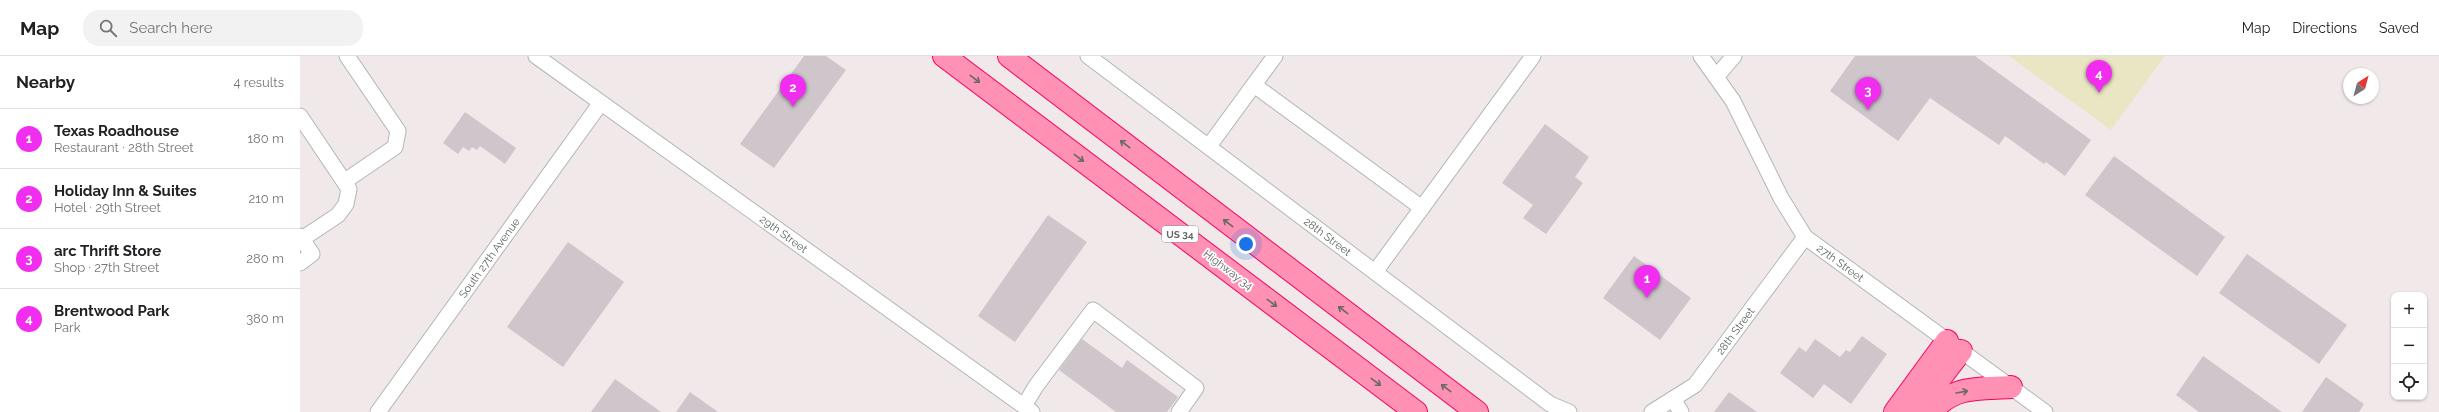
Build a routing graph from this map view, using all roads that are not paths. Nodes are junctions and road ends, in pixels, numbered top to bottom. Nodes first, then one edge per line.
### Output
1 (347, 56) edge
2 (536, 56) edge
3 (944, 56) edge
4 (1010, 56) edge
5 (1088, 56) edge
6 (1275, 56) edge
7 (1534, 56) edge
8 (1701, 56) edge
9 (1734, 56) edge
10 (1716, 76) junction
11 (1254, 85) junction
12 (600, 104) junction
13 (300, 116) edge
14 (1208, 146) junction
15 (344, 181) junction
16 (1422, 208) junction
17 (1805, 237) junction
18 (301, 238) edge
19 (300, 263) edge
20 (1375, 272) junction
21 (1954, 346) junction
22 (2011, 387) junction
23 (1673, 399) junction
24 (1028, 409) edge
25 (378, 412) edge
26 (1179, 412) edge
27 (1416, 412) edge
28 (1477, 412) edge
29 (1569, 412) edge
30 (1652, 412) edge
31 (1681, 412) edge
32 (1895, 412) edge
33 (1914, 412) edge
34 (1931, 412) edge
35 (2044, 412) edge

1 - 15 street
2 - 12 street, 29th Street
3 -> 27 highway, Highway 34 / US 34
28 -> 4 highway
5 - 14 street, 28th Street
6 - 11 street
7 - 16 street
8 - 10 street, 27th Street
9 - 10 street
10 - 17 street, 27th Street
11 - 14 street
11 - 16 street
12 - 24 street, 29th Street
12 - 25 street, South 27th Avenue
13 - 15 street
14 - 20 street, 28th Street
15 - 18 street
16 - 20 street
17 - 21 street, 27th Street
17 - 23 street, 28th Street
18 - 19 street
20 - 29 street, 28th Street
21 - 22 street, 27th Street
21 - 32 highway
21 - 33 highway
34 -> 22 highway
22 - 35 street, 27th Street
23 - 30 street, 28th Street
23 - 31 street
24 - 26 street

